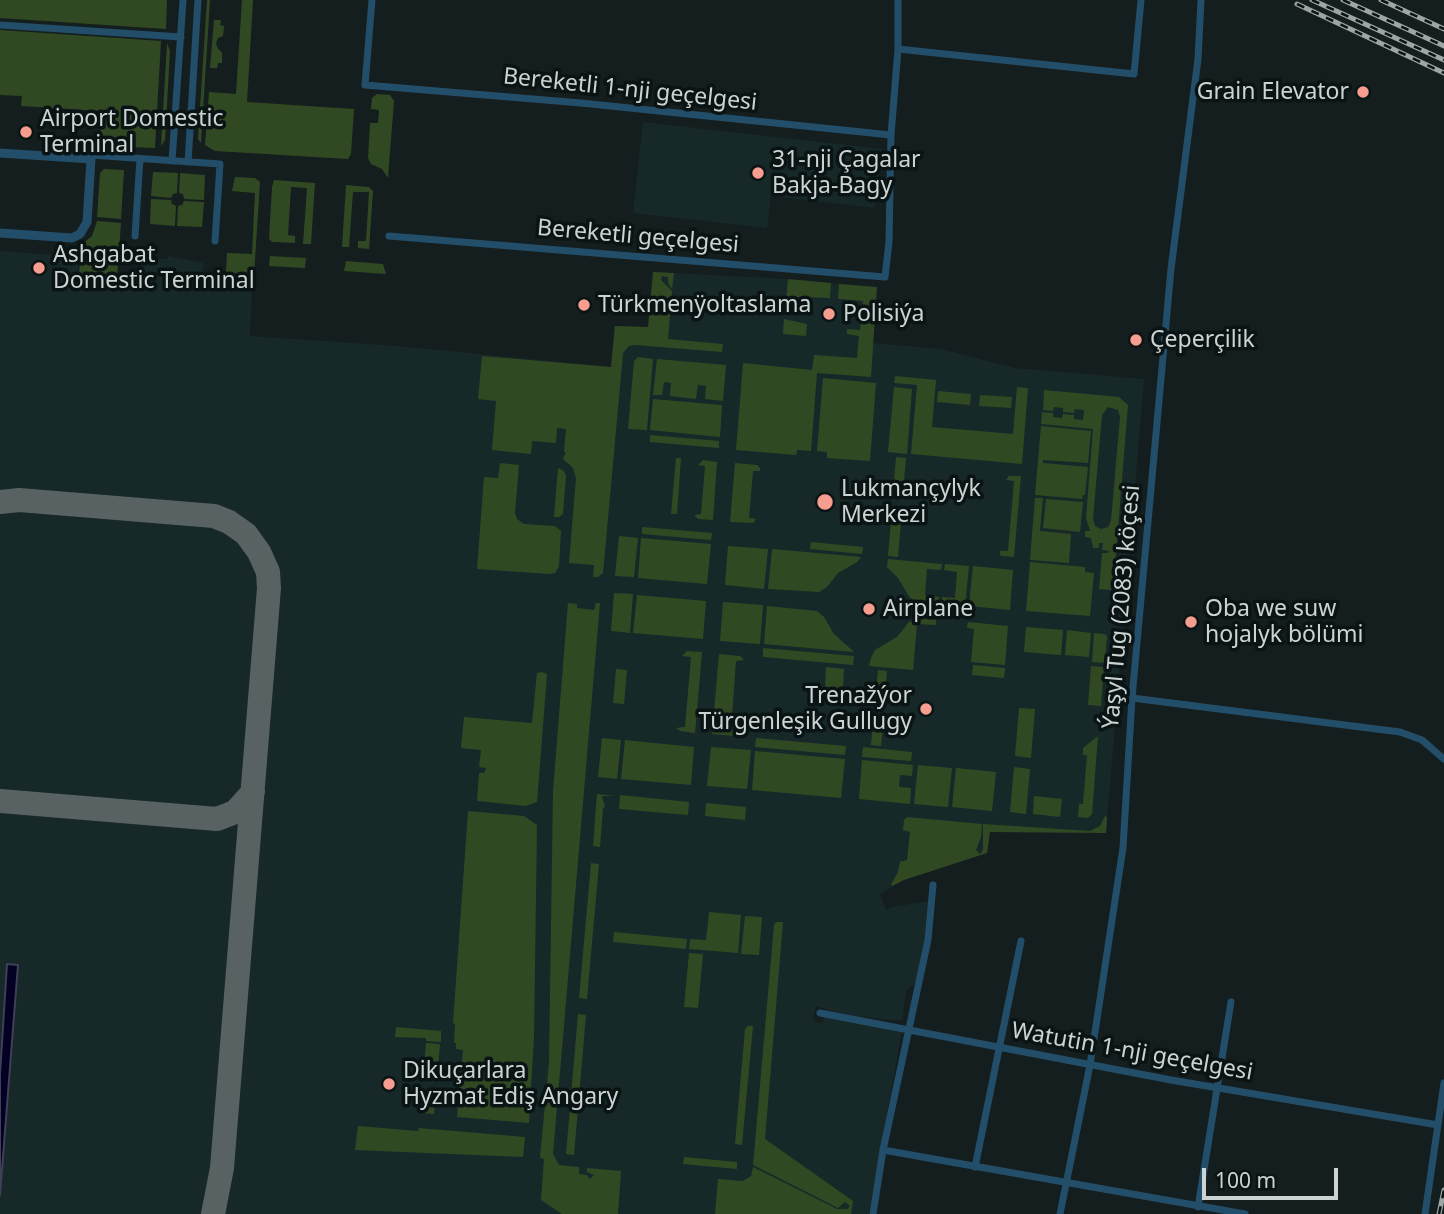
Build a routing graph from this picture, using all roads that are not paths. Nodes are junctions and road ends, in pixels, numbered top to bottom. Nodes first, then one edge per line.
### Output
1 (183, 0) edge
2 (198, 0) edge
3 (372, 0) edge
4 (898, 0) edge
5 (1141, 0) edge
6 (1201, 0) edge
7 (0, 25) edge
8 (181, 37) junction
9 (898, 49) junction
10 (891, 135) junction
11 (0, 153) edge
12 (91, 159) junction
13 (140, 159) junction
14 (172, 161) junction
15 (188, 162) junction
16 (0, 233) edge
17 (135, 236) dead end
18 (389, 236) dead end
19 (215, 241) dead end
20 (1132, 698) junction
21 (1444, 759) edge
22 (933, 885) dead end
23 (1021, 941) dead end
24 (1231, 1002) dead end
25 (820, 1013) dead end
26 (908, 1028) junction
27 (1000, 1049) junction
28 (1090, 1065) junction
29 (1444, 1083) edge
30 (1218, 1088) junction
31 (1438, 1125) junction
32 (883, 1150) junction
33 (975, 1167) junction
34 (1068, 1184) junction
35 (1198, 1206) junction
36 (873, 1214) edge
37 (1060, 1214) edge
38 (1245, 1214) edge
39 (1425, 1214) edge

1 - 8 street
2 - 15 street
3 - 10 street, Bereketli 1-nji geçelgesi
4 - 9 street
5 - 9 street
6 - 20 street, Ýaşyl Tug (2083) köçesi
7 - 8 street
8 - 14 street
9 - 10 street
10 - 18 street, Bereketli geçelgesi
11 - 12 street
12 - 13 street
12 - 16 street
13 - 14 street
13 - 17 street
14 - 15 street
15 - 19 street
20 - 21 street
20 - 28 street, Ýaşyl Tug (2083) köçesi
22 - 26 street
23 - 27 street
24 - 30 street
25 - 26 street, Watutin 1-nji geçelgesi
26 - 27 street, Watutin 1-nji geçelgesi
26 - 32 street
27 - 28 street, Watutin 1-nji geçelgesi
27 - 33 street
28 - 30 street, Watutin 1-nji geçelgesi
28 - 34 street, Ýaşyl Tug (2083) köçesi
29 - 31 street
30 - 31 street, Watutin 1-nji geçelgesi
30 - 35 street
31 - 39 street
32 - 33 street
32 - 36 street
33 - 34 street
34 - 35 street
34 - 37 street, Ýaşyl Tug (2083) köçesi
35 - 38 street

